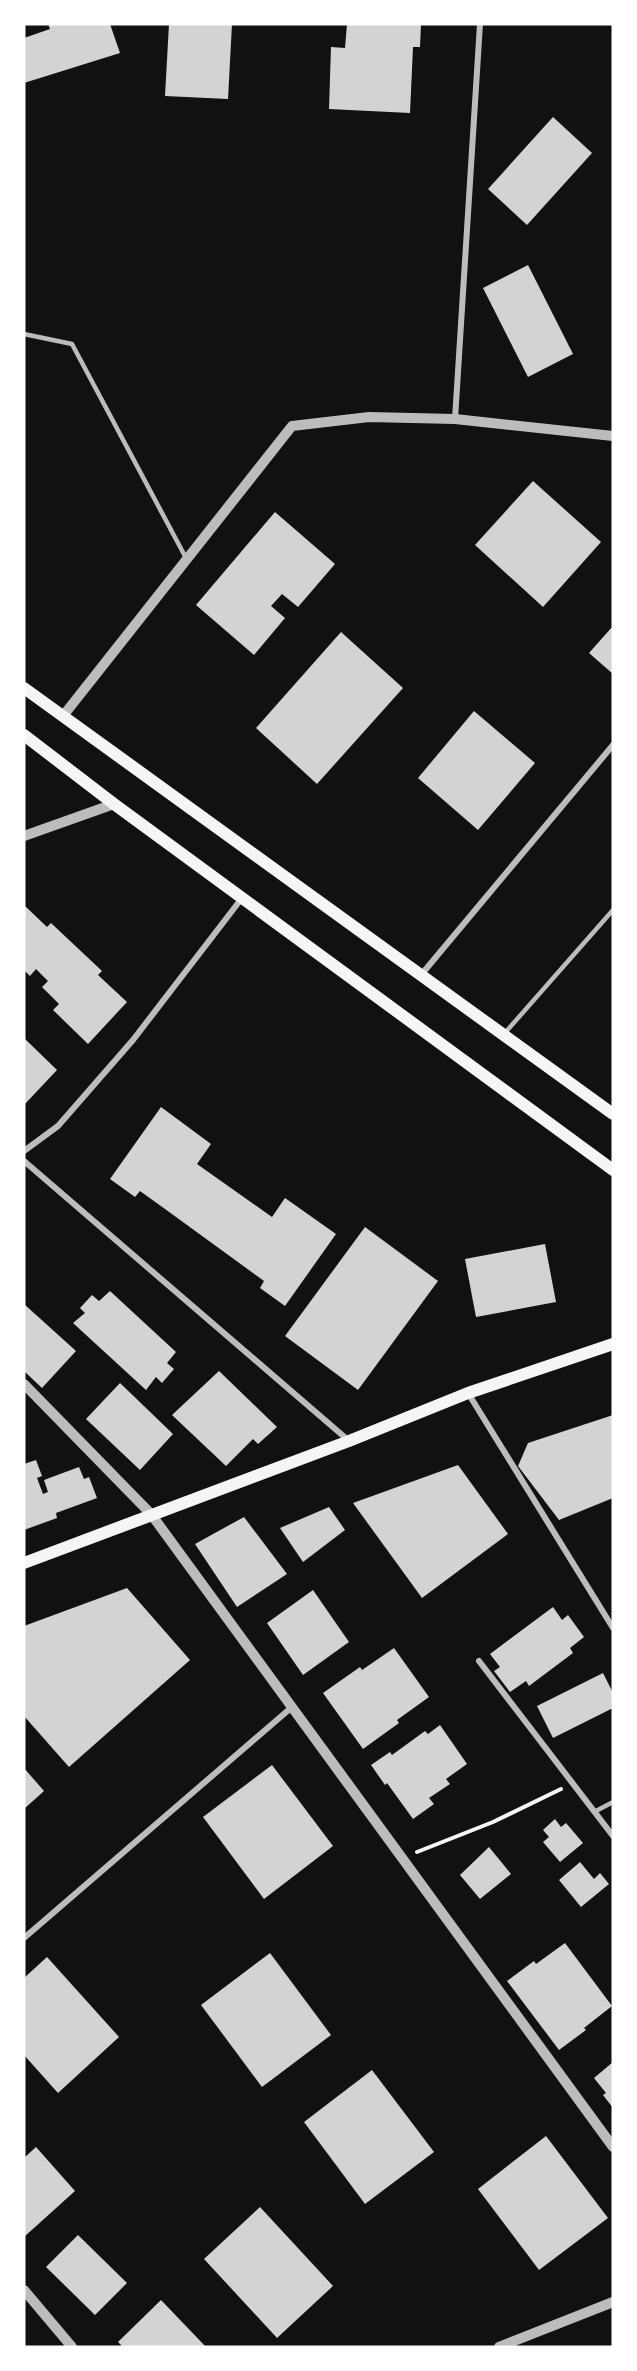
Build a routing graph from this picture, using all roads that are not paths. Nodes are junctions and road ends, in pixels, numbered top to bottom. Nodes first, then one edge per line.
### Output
1 (480, 24) edge
2 (24, 334) edge
3 (455, 419) junction
4 (613, 436) edge
5 (187, 559) junction
6 (24, 687) edge
7 (63, 716) junction
8 (24, 735) edge
9 (613, 745) edge
10 (114, 804) junction
11 (24, 836) edge
12 (242, 898) junction
13 (613, 910) edge
14 (421, 975) junction
15 (503, 1035) junction
16 (613, 1114) edge
17 (24, 1151) edge
18 (24, 1161) edge
19 (613, 1170) edge
20 (613, 1344) edge
21 (24, 1384) edge
22 (468, 1394) junction
23 (349, 1441) junction
24 (151, 1514) junction
25 (24, 1563) edge
26 (613, 1628) edge
27 (479, 1660) dead end
28 (292, 1707) junction
29 (613, 1802) edge
30 (594, 1812) junction
31 (613, 1836) edge
32 (24, 1938) edge
33 (613, 2147) edge
34 (24, 2290) edge
35 (613, 2302) edge
36 (72, 2347) edge
37 (499, 2347) edge

1 - 3 street
2 - 5 lane
3 - 4 street
3 - 5 street
5 - 7 street
6 - 7 main road
7 - 14 main road
8 - 10 main road
9 - 14 street
10 - 11 street
10 - 12 main road
12 - 17 street
12 - 19 main road
13 - 15 lane
14 - 15 main road
15 - 16 main road
18 - 23 street
20 - 22 main road
21 - 24 street
22 - 23 main road
22 - 26 street
23 - 24 main road
24 - 25 main road
24 - 28 street
27 - 30 street
28 - 32 street
28 - 33 street
29 - 30 lane
30 - 31 street
34 - 36 street
35 - 37 street

